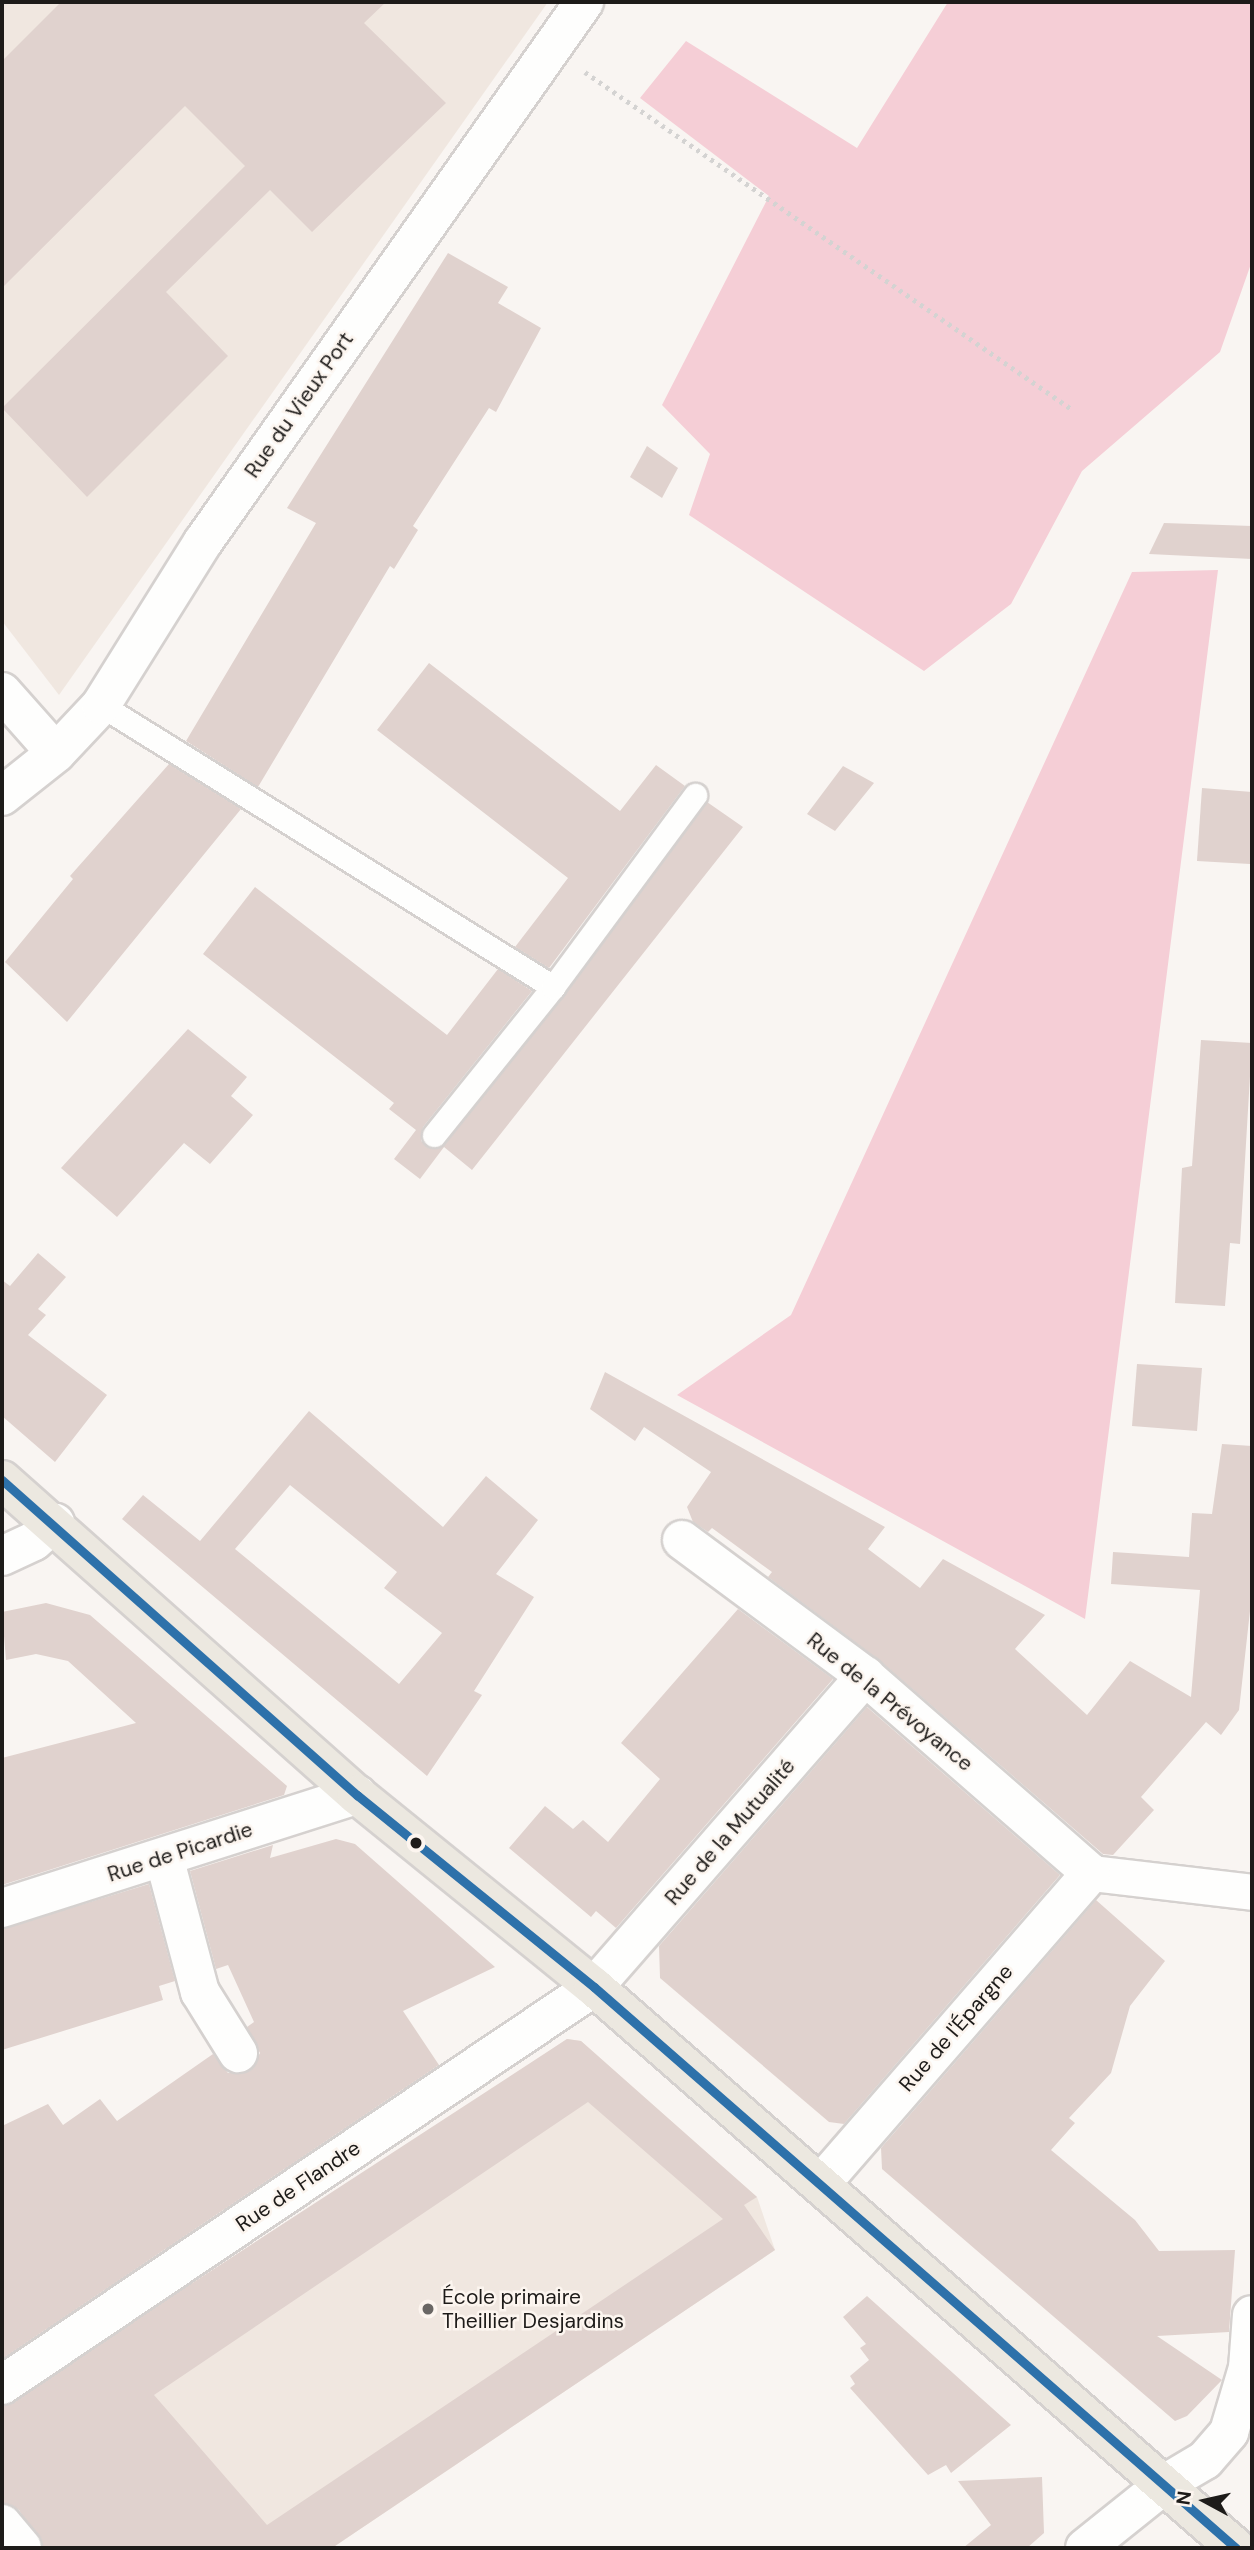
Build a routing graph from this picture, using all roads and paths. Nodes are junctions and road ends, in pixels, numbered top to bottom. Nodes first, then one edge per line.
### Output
1 (584, 2) edge
2 (550, 47) junction
3 (1073, 410) dead end
4 (2, 692) edge
5 (101, 705) junction
6 (56, 753) junction
7 (695, 795) dead end
8 (2, 796) edge
9 (553, 988) junction
10 (434, 1135) dead end
11 (2, 1480) edge
12 (55, 1523) junction
13 (682, 1540) dead end
14 (2, 1556) edge
15 (865, 1676) junction
16 (357, 1795) junction
17 (163, 1857) junction
18 (1091, 1872) junction
19 (1252, 1892) edge
20 (2, 1908) edge
21 (594, 1987) junction
22 (238, 2053) dead end
23 (821, 2184) junction
24 (1252, 2315) edge
25 (2, 2385) edge
26 (1166, 2483) junction
27 (2, 2524) edge
28 (22, 2548) edge
29 (1085, 2548) edge
30 (1236, 2548) edge

1 - 2 street, Rue du Vieux Port
2 - 3 path
2 - 5 street, Rue du Vieux Port
4 - 6 street
5 - 6 street, Rue du Vieux Port
5 - 9 lane
6 - 8 street, Rue du Vieux Port
7 - 9 lane
9 - 10 lane
11 - 12 main road
12 - 14 street
12 - 16 main road
13 - 15 street, Rue de la Prévoyance
15 - 18 street, Rue de la Prévoyance
15 - 21 street, Rue de la Mutualité
16 - 17 street, Rue de Picardie
16 - 21 main road
17 - 20 street, Rue de Picardie
17 - 22 street
18 - 19 street
18 - 23 street, Rue de l'Épargne
21 - 23 main road
21 - 25 street, Rue de Flandre
23 - 26 main road
24 - 26 street
26 - 29 street
26 - 30 main road
27 - 28 street

